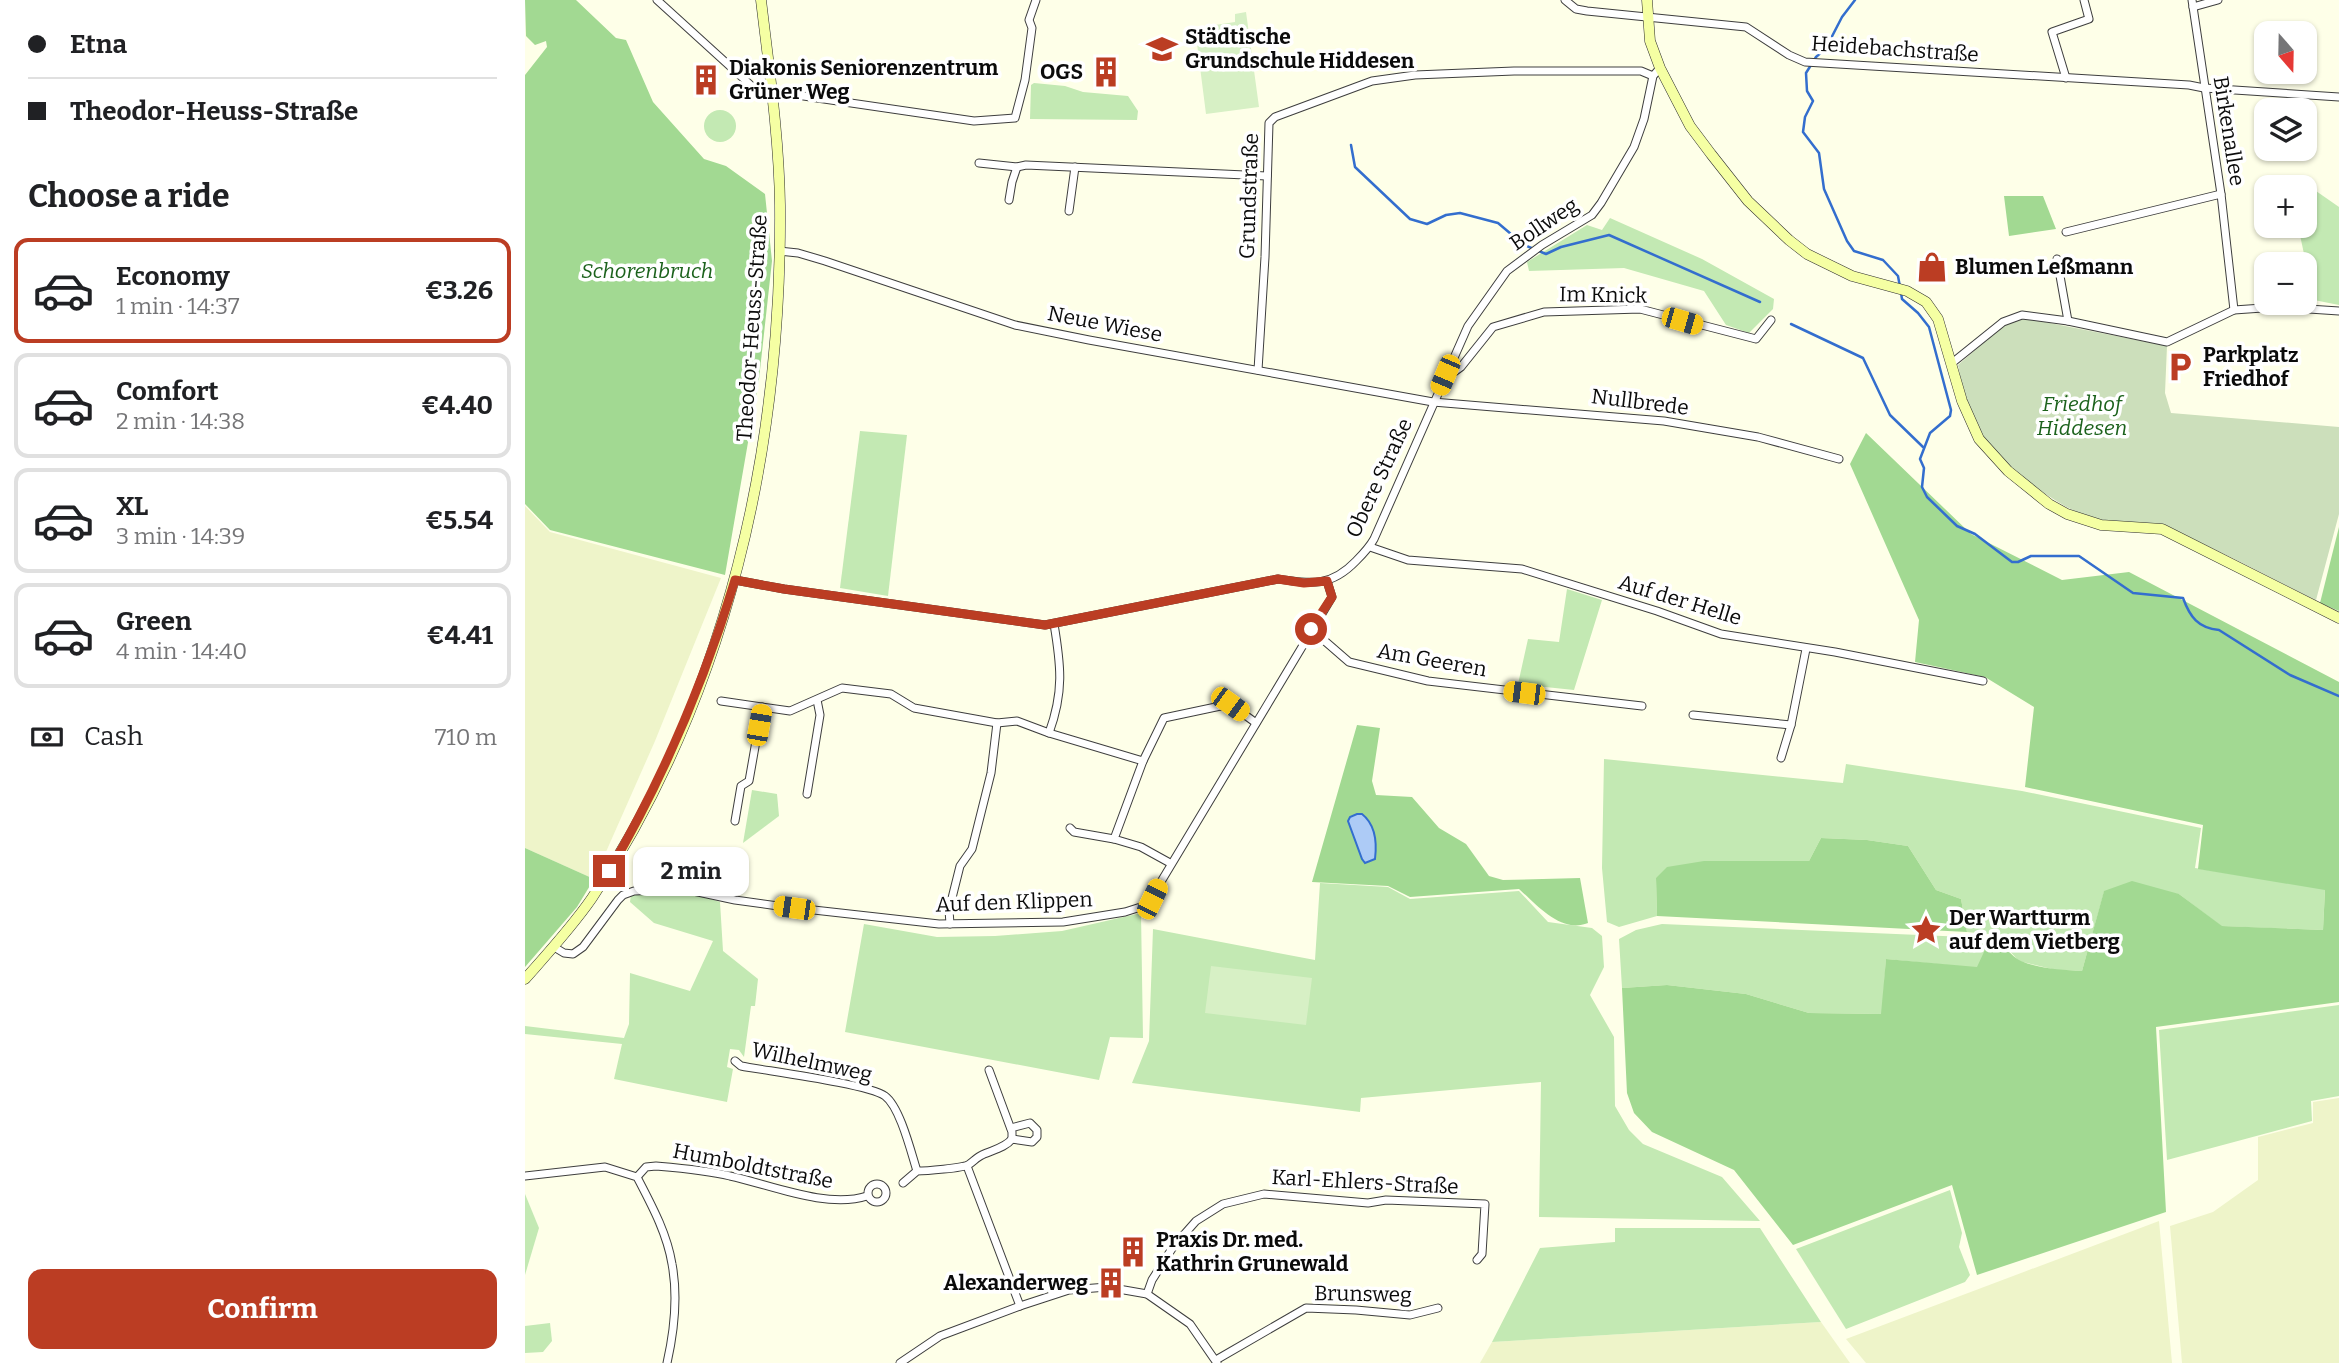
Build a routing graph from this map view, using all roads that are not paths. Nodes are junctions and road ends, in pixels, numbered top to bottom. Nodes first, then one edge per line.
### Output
1 (657, 0) edge
2 (761, 0) edge
3 (1036, 0) edge
4 (1565, 0) edge
5 (1647, 0) edge
6 (2084, 0) edge
7 (2218, 0) edge
8 (2192, 3) edge
9 (1648, 15) junction
10 (1656, 72) junction
11 (2066, 78) junction
12 (2204, 88) junction
13 (771, 90) junction
14 (2339, 97) edge
15 (979, 163) dead end
16 (1017, 167) junction
17 (1076, 167) junction
18 (1267, 176) junction
19 (2221, 194) junction
20 (1009, 200) dead end
21 (1069, 211) dead end
22 (2066, 232) dead end
23 (779, 251) junction
24 (2057, 259) dead end
25 (2234, 310) junction
26 (2339, 311) edge
27 (1771, 320) dead end
28 (2068, 321) junction
29 (1952, 363) junction
30 (1258, 370) junction
31 (1445, 375) junction
32 (1433, 402) junction
33 (1839, 459) dead end
34 (1370, 547) junction
35 (735, 580) junction
36 (1327, 581) junction
37 (2339, 618) edge
38 (1053, 624) junction
39 (1311, 629) junction
40 (1806, 649) junction
41 (1983, 681) dead end
42 (817, 700) junction
43 (721, 701) dead end
44 (1642, 706) dead end
45 (762, 707) junction
46 (1693, 715) dead end
47 (996, 723) junction
48 (1256, 723) junction
49 (1791, 725) junction
50 (1049, 733) junction
51 (1781, 758) dead end
52 (1143, 761) junction
53 (807, 794) dead end
54 (734, 821) dead end
55 (1070, 828) dead end
56 (1114, 839) junction
57 (1170, 863) junction
58 (950, 925) junction
59 (554, 947) junction
60 (525, 979) edge
61 (735, 1061) dead end
62 (989, 1070) dead end
63 (1011, 1128) junction
64 (1012, 1139) junction
65 (967, 1166) junction
66 (917, 1171) junction
67 (525, 1176) edge
68 (637, 1177) junction
69 (903, 1183) dead end
70 (867, 1196) dead end
71 (1477, 1260) dead end
72 (1147, 1293) junction
73 (1020, 1306) junction
74 (1438, 1308) dead end
75 (1217, 1362) edge
76 (667, 1363) edge
77 (900, 1363) edge

1 - 13 street
2 - 13 main road, Theodor-Heuss-Straße
3 - 13 street
4 - 9 street, Heidebachstraße
5 - 9 main road
6 - 11 street
7 - 8 street
8 - 12 street, Birkenallee
9 - 10 main road
9 - 11 street, Heidebachstraße
10 - 18 street, Grundstraße
10 - 29 main road
10 - 31 street, Bollweg
11 - 12 street, Heidebachstraße
12 - 14 street, Heidebachstraße
12 - 19 street, Birkenallee
13 - 23 main road, Theodor-Heuss-Straße
15 - 16 street
16 - 17 street
16 - 20 street
17 - 18 street
17 - 21 street
18 - 30 street, Grundstraße
19 - 22 street
19 - 25 street, Birkenallee
23 - 30 street, Neue Wiese
23 - 35 main road, Theodor-Heuss-Straße
24 - 28 street
25 - 26 street
25 - 28 street
27 - 31 street, Im Knick
28 - 29 street
29 - 37 main road
30 - 32 street, Neue Wiese
31 - 32 street, Bollweg
32 - 33 street, Nullbrede
32 - 34 street, Obere Straße
34 - 36 street, Obere Straße
34 - 40 street, Auf der Helle
35 - 38 street
35 - 59 main road, Theodor-Heuss-Straße
36 - 38 street
36 - 39 street, Auf den Klippen
38 - 50 street
39 - 44 street, Am Geeren
39 - 48 street, Auf den Klippen
40 - 41 street, Auf der Helle
40 - 49 street
42 - 45 street
42 - 47 street
42 - 53 street
43 - 45 street
45 - 54 street
46 - 49 street
47 - 50 street
47 - 58 street
48 - 52 street
48 - 57 street, Auf den Klippen
49 - 51 street
50 - 52 street
52 - 56 street
55 - 56 street
56 - 57 street
57 - 58 street, Auf den Klippen
58 - 59 street, Auf den Klippen
59 - 60 main road, Theodor-Heuss-Straße
61 - 66 street, Wilhelmweg
62 - 63 street
63 - 64 street
63 - 64 street
64 - 65 street
65 - 66 street
65 - 73 street
66 - 69 street
67 - 68 street
68 - 70 street, Humboldtstraße
68 - 76 street
71 - 72 street, Karl-Ehlers-Straße
72 - 73 street
72 - 75 street
73 - 77 street
74 - 75 street, Brunsweg

